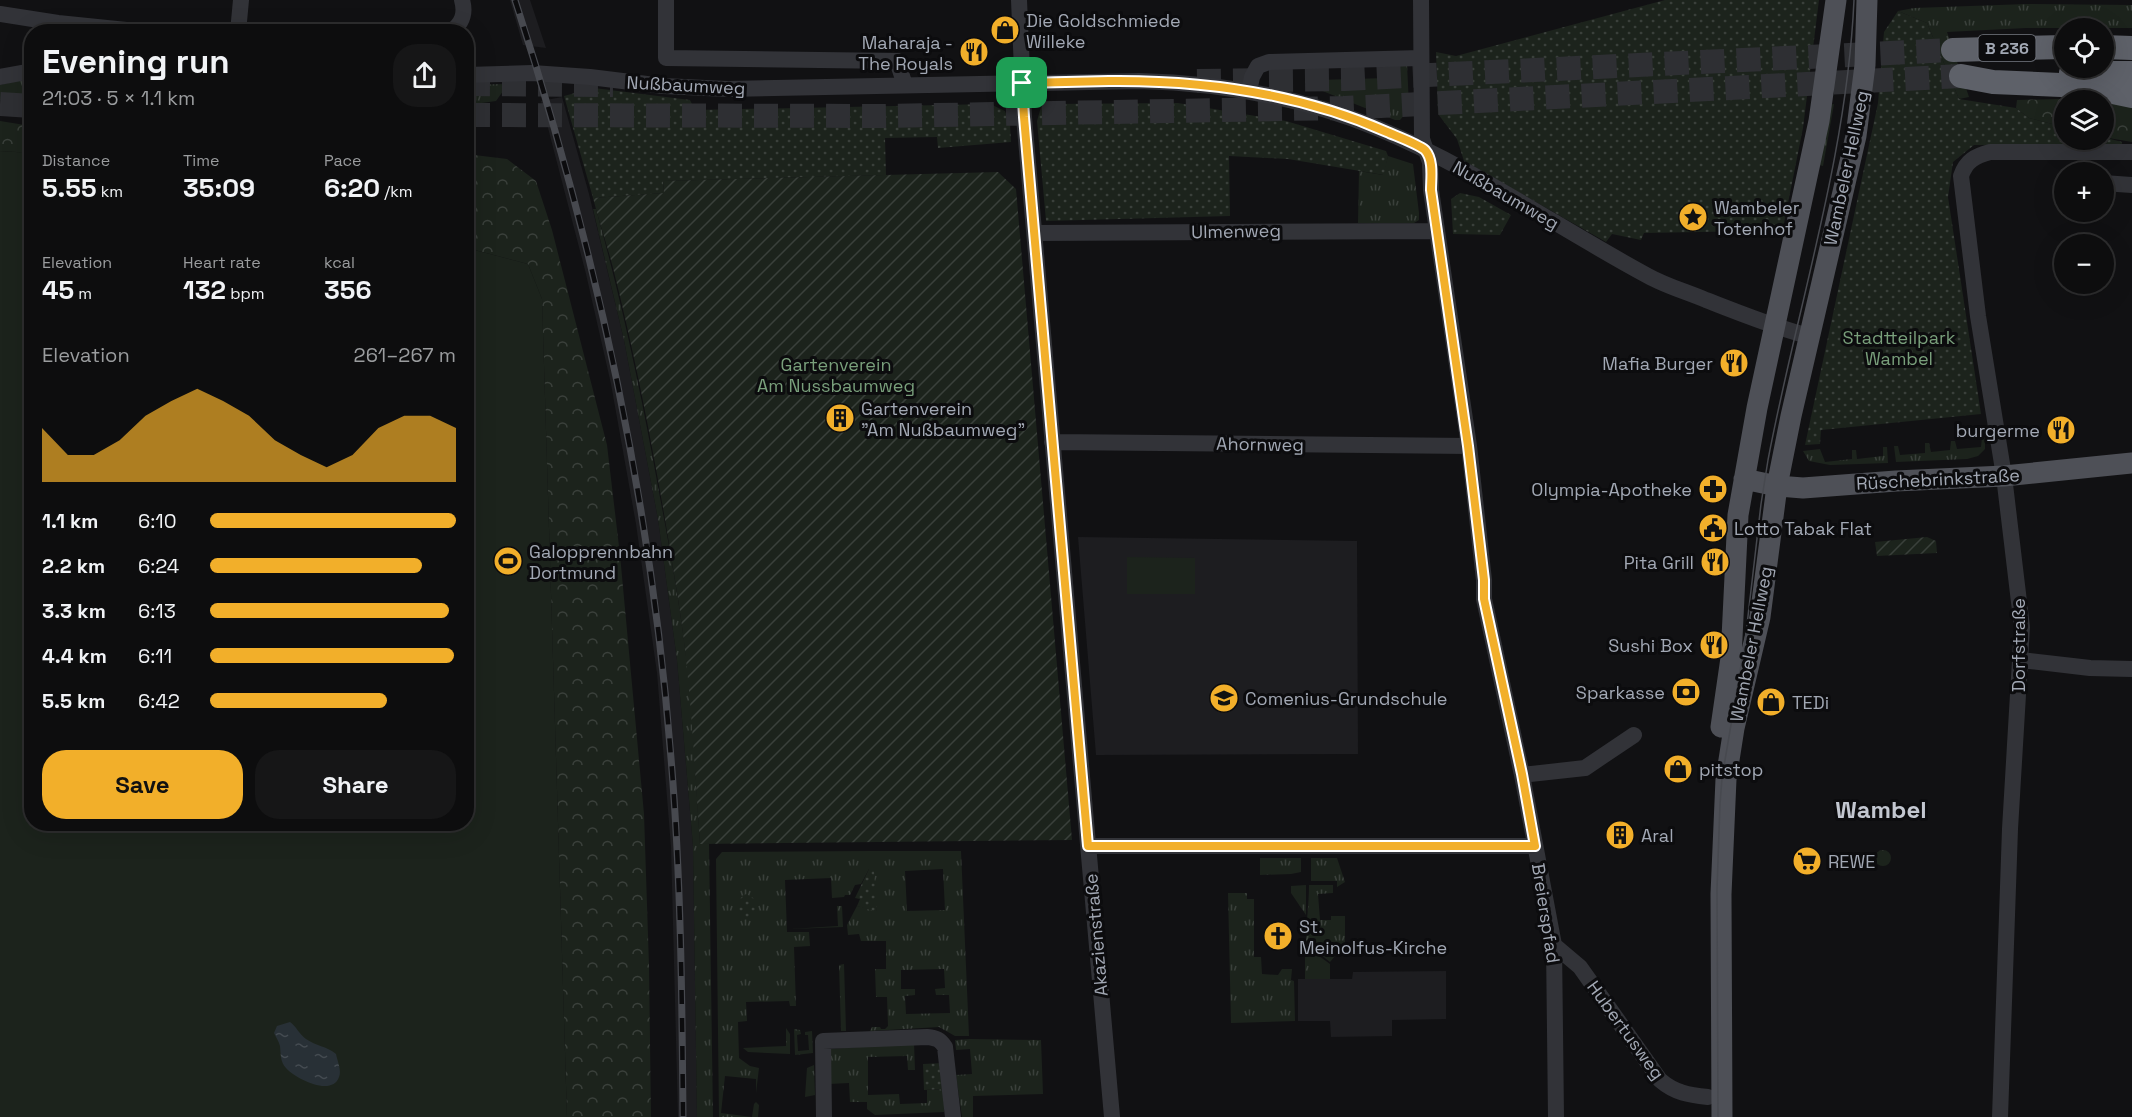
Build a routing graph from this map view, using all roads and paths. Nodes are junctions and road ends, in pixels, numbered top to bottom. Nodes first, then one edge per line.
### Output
1 (240, 0) edge
2 (666, 0) edge
3 (1019, 0) edge
4 (1421, 0) edge
5 (1867, 0) edge
6 (463, 3) edge
7 (1840, 3) edge
8 (0, 14) edge
9 (58, 24) edge
10 (238, 24) edge
11 (458, 24) edge
12 (2054, 47) edge
13 (2114, 47) edge
14 (2132, 48) edge
15 (1953, 50) tunnel mouth
16 (1421, 58) junction
17 (24, 72) edge
18 (2132, 73) edge
19 (474, 75) edge
20 (0, 77) edge
21 (1022, 83) junction
22 (905, 85) junction
23 (1249, 91) junction
24 (2132, 96) edge
25 (1424, 150) junction
26 (2132, 152) edge
27 (2114, 183) edge
28 (2132, 184) edge
29 (1437, 231) junction
30 (1035, 233) junction
31 (1774, 327) junction
32 (1809, 336) junction
33 (1052, 442) junction
34 (1468, 446) junction
35 (2132, 463) edge
36 (2004, 476) junction
37 (1744, 479) junction
38 (1777, 486) junction
39 (2021, 660) junction
40 (2132, 669) edge
41 (1634, 735) dead end
42 (1522, 774) junction
43 (1088, 846) junction
44 (1535, 846) junction
45 (1554, 945) junction
46 (1708, 1107) edge
47 (824, 1117) edge
48 (953, 1117) edge
49 (1112, 1117) edge
50 (1556, 1117) edge
51 (1722, 1117) edge
52 (2000, 1117) edge

1 - 10 street
2 - 22 street, Nußbaumweg
3 - 21 street, Akazienstraße
4 - 16 street, Breierspfad
5 - 32 main road, Wambeler Hellweg
6 - 11 street
7 - 31 main road, Wambeler Hellweg
8 - 9 street
12 - 15 highway, B 236
13 - 14 highway
16 - 23 street
16 - 25 street, Breierspfad
17 - 20 street
18 - 24 highway, B 236
19 - 22 street, Nußbaumweg
21 - 22 street, Nußbaumweg
21 - 23 street, Nußbaumweg
21 - 30 street, Akazienstraße
23 - 25 street, Nußbaumweg
25 - 29 street, Breierspfad
25 - 31 street, Nußbaumweg
26 - 36 street, Dorfstraße
27 - 28 street
29 - 30 street, Ulmenweg
29 - 34 street, Breierspfad
30 - 33 street, Akazienstraße
31 - 32 street, Nußbaumweg
31 - 37 main road, Wambeler Hellweg
32 - 38 main road, Wambeler Hellweg
33 - 34 street, Ahornweg
33 - 43 street, Akazienstraße
34 - 42 street, Breierspfad
35 - 36 main road, Rüschebrinkstraße
36 - 38 main road, Rüschebrinkstraße
36 - 39 street, Dorfstraße
37 - 38 main road, Rüschebrinkstraße
37 - 46 main road, Wambeler Hellweg
38 - 51 main road, Wambeler Hellweg
39 - 40 street
39 - 52 street, Dorfstraße
41 - 42 street
42 - 44 street, Breierspfad
43 - 44 street
43 - 49 street, Akazienstraße
44 - 45 street, Breierspfad
45 - 46 street, Hubertusweg
45 - 50 street, Breierspfad
47 - 48 street

